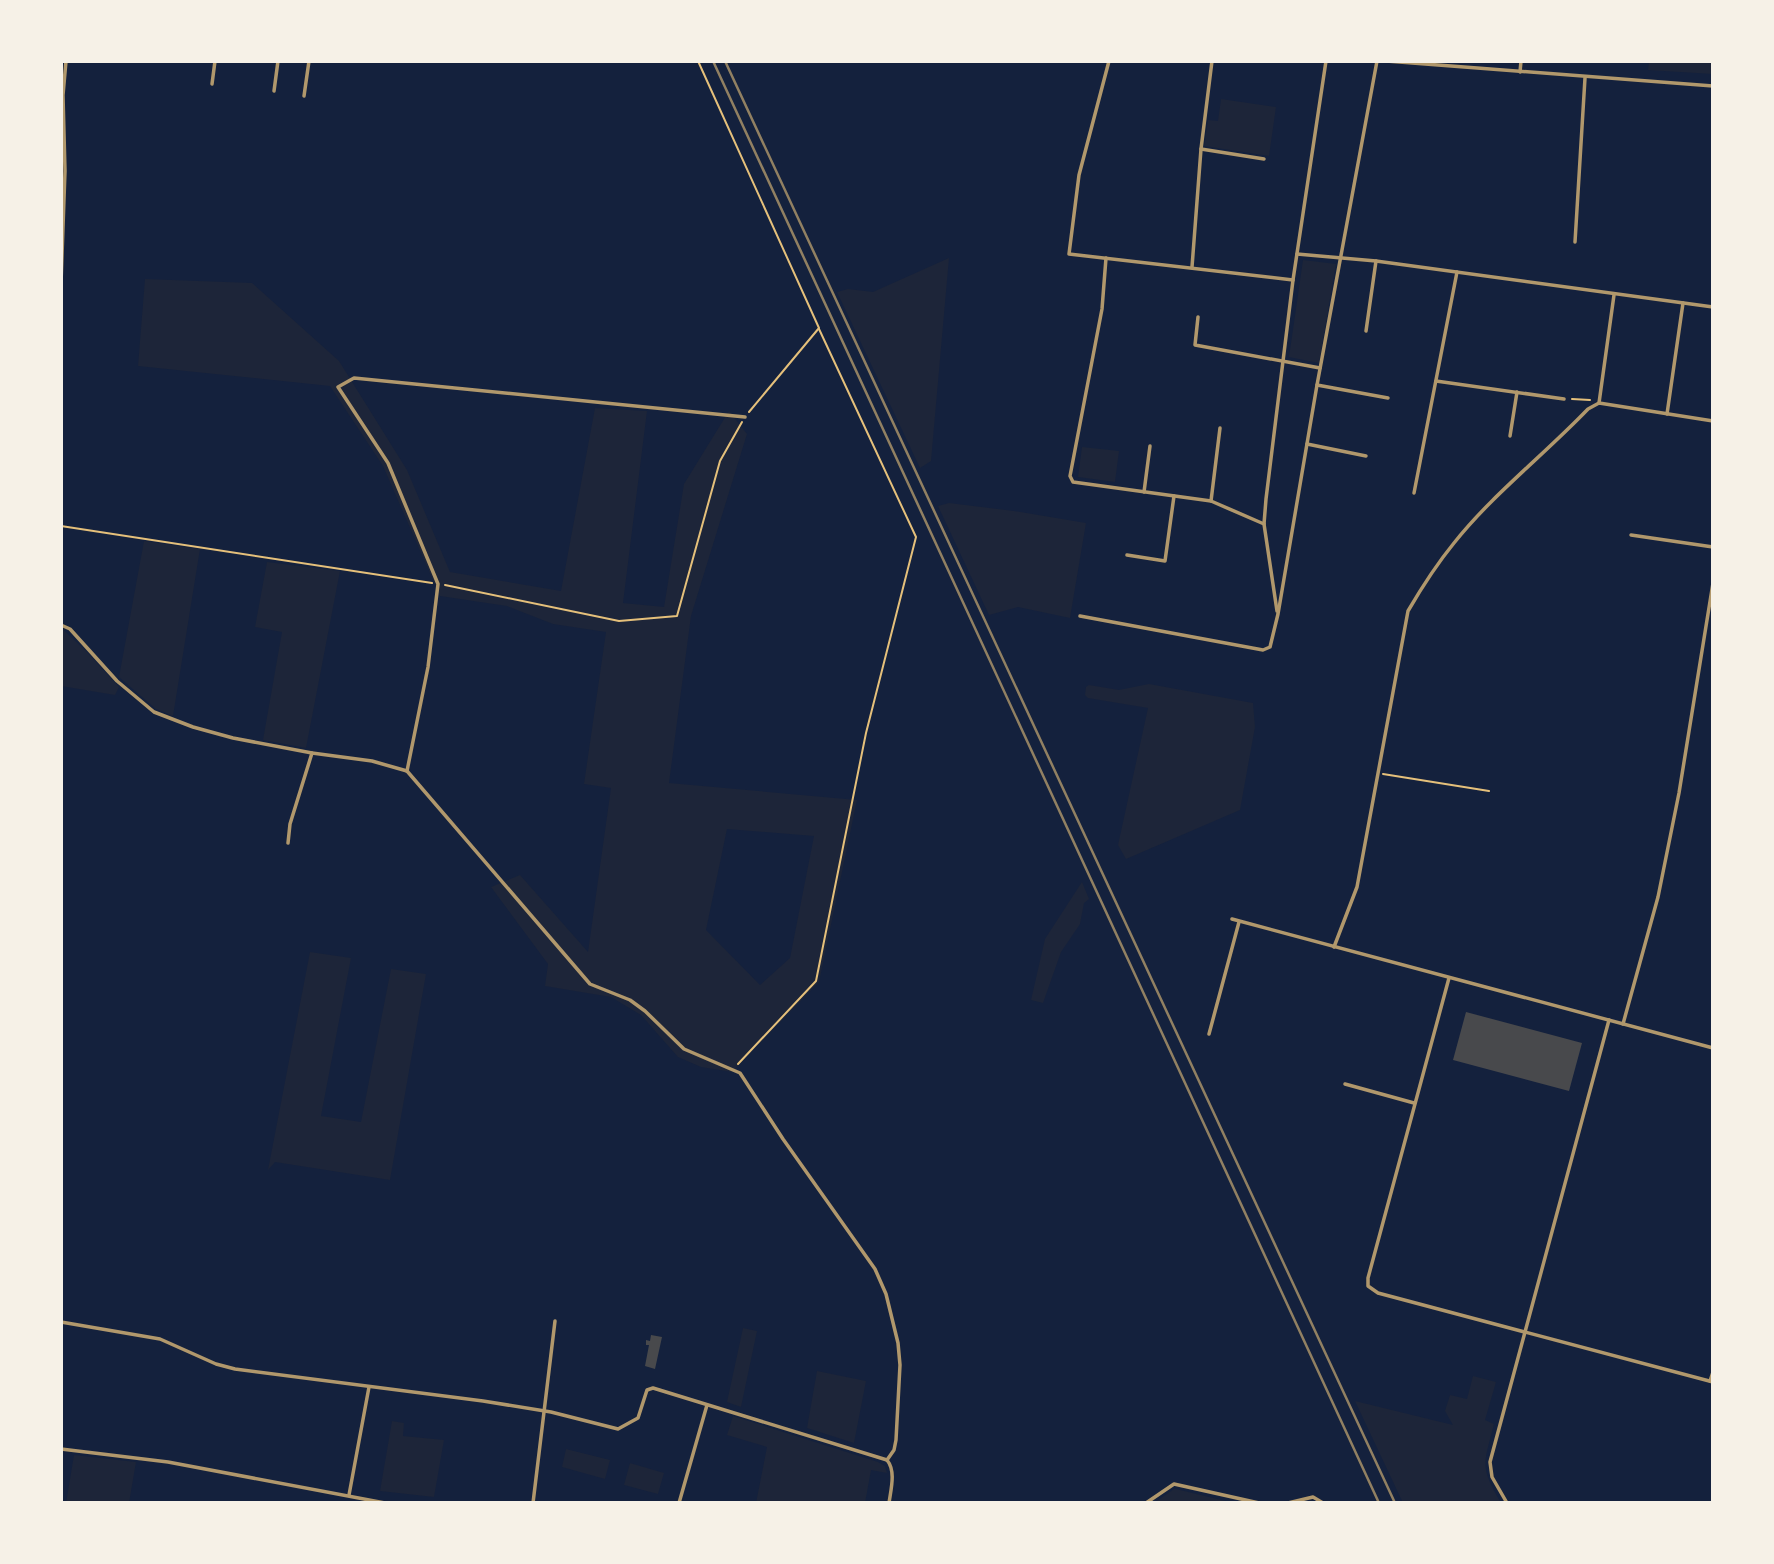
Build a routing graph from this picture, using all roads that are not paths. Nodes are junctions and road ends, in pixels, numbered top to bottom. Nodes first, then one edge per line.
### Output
1 (66, 61) edge
2 (215, 61) edge
3 (278, 61) edge
4 (309, 61) edge
5 (1109, 61) edge
6 (1212, 61) edge
7 (1326, 61) edge
8 (1377, 61) edge
9 (1387, 61) edge
10 (1521, 61) edge
11 (1438, 63) edge
12 (1520, 72) junction
13 (1585, 78) junction
14 (212, 84) dead end
15 (1713, 86) edge
16 (274, 91) dead end
17 (304, 96) dead end
18 (1201, 149) junction
19 (1264, 159) dead end
20 (1575, 242) dead end
21 (1297, 254) junction
22 (1106, 258) junction
23 (1340, 258) junction
24 (1376, 261) junction
25 (1192, 267) junction
26 (1457, 272) junction
27 (1293, 280) junction
28 (61, 284) edge
29 (1614, 294) junction
30 (1683, 303) junction
31 (1713, 307) edge
32 (1198, 317) dead end
33 (1366, 331) dead end
34 (1283, 361) junction
35 (1320, 368) junction
36 (1436, 381) junction
37 (1317, 384) junction
38 (1517, 392) junction
39 (1388, 398) dead end
40 (1563, 399) road end
41 (1599, 403) junction
42 (1667, 414) junction
43 (745, 417) road end
44 (1713, 421) edge
45 (1220, 428) dead end
46 (1510, 436) dead end
47 (1307, 443) junction
48 (1150, 446) dead end
49 (1366, 456) dead end
50 (1144, 492) junction
51 (1415, 494) dead end
52 (1174, 496) junction
53 (1211, 500) junction
54 (1264, 524) junction
55 (1631, 535) dead end
56 (1713, 547) edge
57 (1127, 555) dead end
58 (1713, 583) edge
59 (1278, 614) junction
60 (1080, 616) dead end
61 (61, 625) edge
62 (312, 753) junction
63 (407, 771) junction
64 (288, 844) dead end
65 (1232, 919) dead end
66 (1240, 921) junction
67 (1334, 947) junction
68 (1449, 978) junction
69 (1609, 1020) junction
70 (1623, 1024) junction
71 (1209, 1034) dead end
72 (1713, 1048) edge
73 (1346, 1084) dead end
74 (1415, 1103) junction
75 (555, 1321) dead end
76 (61, 1322) edge
77 (1525, 1332) junction
78 (1713, 1372) edge
79 (1712, 1382) edge
80 (369, 1387) junction
81 (707, 1405) junction
82 (543, 1412) junction
83 (61, 1449) edge
84 (887, 1460) junction
85 (349, 1495) junction
86 (1308, 1498) junction
87 (385, 1503) edge
88 (533, 1503) edge
89 (679, 1503) edge
90 (890, 1503) edge
91 (1146, 1503) edge
92 (1259, 1503) edge
93 (1288, 1503) edge
94 (1303, 1503) edge
95 (1323, 1503) edge
96 (1507, 1503) edge

1 - 28 street
2 - 14 street
3 - 16 street
4 - 17 street
5 - 22 street
6 - 18 street
7 - 21 street
8 - 23 street
9 - 11 street
10 - 12 street
11 - 12 street
12 - 13 street
13 - 15 street
13 - 20 street
18 - 19 street
18 - 25 street
21 - 23 street
21 - 27 street
22 - 25 street
22 - 50 street
23 - 24 street
23 - 35 street
24 - 26 street
24 - 33 street
25 - 27 street
26 - 29 street
26 - 36 street
27 - 34 street
29 - 30 street
29 - 41 street
30 - 31 street
30 - 42 street
32 - 34 street
34 - 35 street
34 - 54 street
35 - 37 street
36 - 38 street
36 - 51 street
37 - 39 street
37 - 47 street
38 - 40 street
38 - 46 street
41 - 42 street
41 - 67 street
42 - 44 street
43 - 63 street
45 - 53 street
47 - 49 street
47 - 59 street
48 - 50 street
50 - 52 street
52 - 53 street
52 - 57 street
53 - 54 street
54 - 59 street
55 - 56 street
58 - 70 street
59 - 60 street
61 - 62 street
62 - 63 street
62 - 64 street
63 - 84 street
65 - 66 street
66 - 67 street
66 - 71 street
67 - 68 street
68 - 69 street
68 - 74 street
69 - 70 street
69 - 77 street
70 - 72 street
73 - 74 street
74 - 77 street
75 - 82 street
76 - 80 street
77 - 79 street
77 - 96 street
78 - 79 street
80 - 82 street
80 - 85 street
81 - 82 street
81 - 84 street
81 - 89 street
82 - 88 street
83 - 85 street
84 - 90 street
85 - 87 street
86 - 93 street
86 - 94 street
86 - 95 street
91 - 92 street

